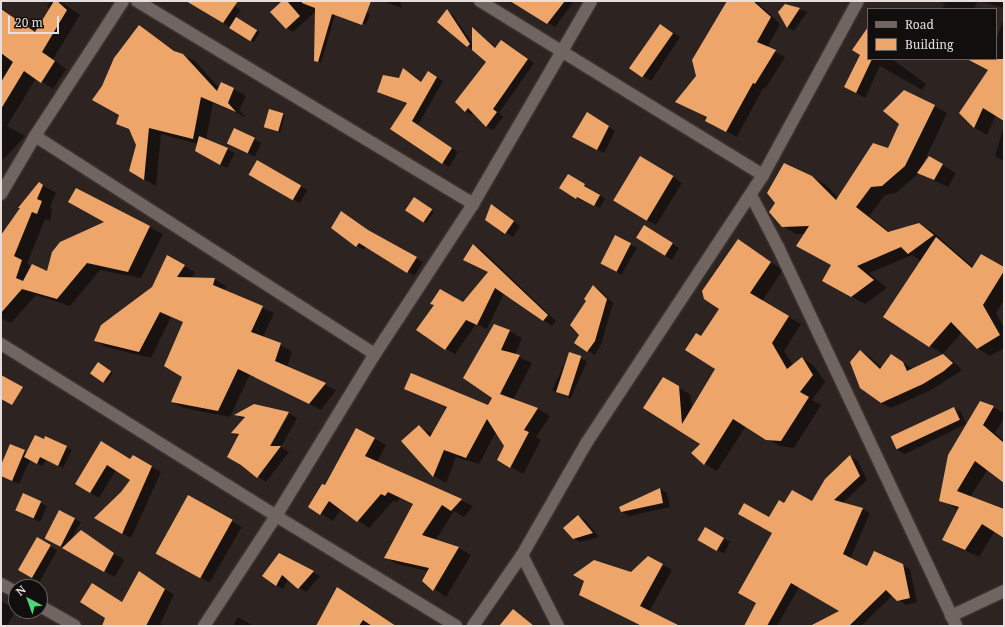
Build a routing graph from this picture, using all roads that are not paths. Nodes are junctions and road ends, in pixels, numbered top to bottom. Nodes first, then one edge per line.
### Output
1 (123, 1) edge
2 (137, 1) edge
3 (480, 1) edge
4 (591, 1) edge
5 (858, 1) edge
6 (562, 50) junction
7 (36, 136) junction
8 (763, 175) junction
9 (1, 194) edge
10 (751, 195) junction
11 (473, 204) junction
12 (1, 344) edge
13 (376, 354) junction
14 (276, 516) junction
15 (522, 555) junction
16 (1004, 591) edge
17 (48, 611) edge
18 (953, 621) edge
19 (75, 626) edge
20 (204, 626) edge
21 (456, 626) edge
22 (473, 626) edge
23 (558, 626) edge

1 - 7 street
2 - 11 street
3 - 6 street
4 - 6 street
5 - 8 street
6 - 8 street
6 - 11 street
7 - 9 street
7 - 13 street
8 - 10 street
10 - 15 street
10 - 18 street
11 - 13 street
12 - 14 street
13 - 14 street
14 - 20 street
14 - 21 street
15 - 22 street
15 - 23 street
16 - 18 street
17 - 19 street

